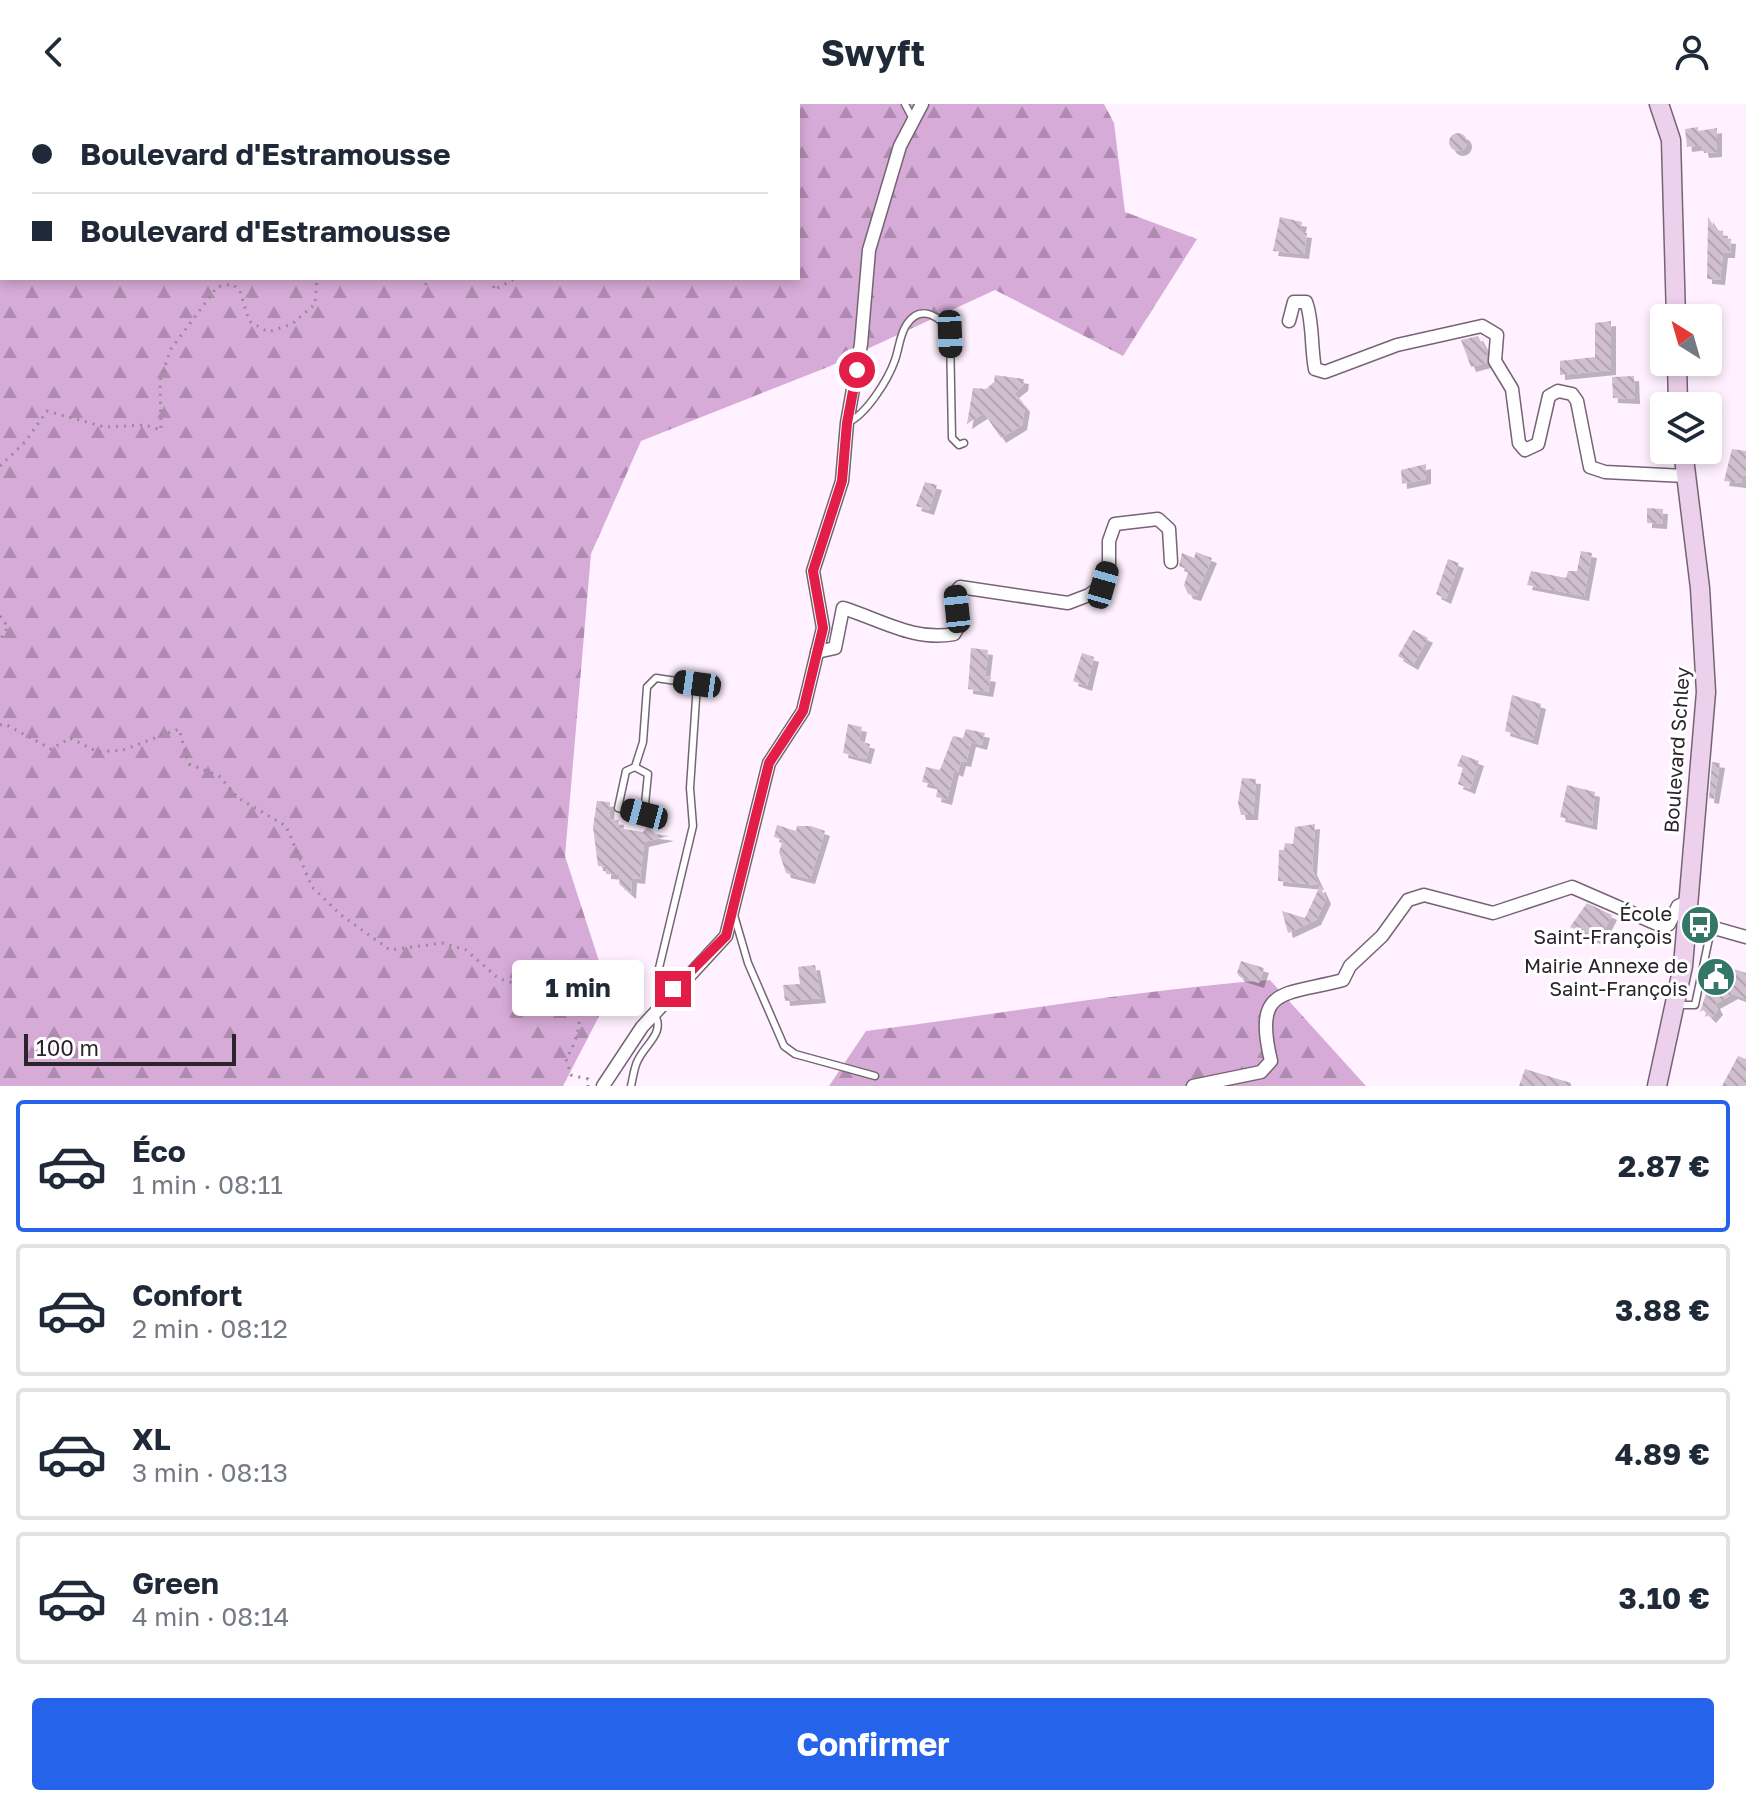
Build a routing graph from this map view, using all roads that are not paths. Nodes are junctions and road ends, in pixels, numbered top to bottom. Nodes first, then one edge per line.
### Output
1 (905, 104) edge
2 (922, 104) edge
3 (1659, 104) edge
4 (914, 121) junction
5 (1676, 304) edge
6 (1289, 321) dead end
7 (847, 423) junction
8 (964, 443) dead end
9 (1684, 464) edge
10 (1685, 476) junction
11 (1171, 562) dead end
12 (817, 652) junction
13 (635, 767) junction
14 (1686, 911) junction
15 (734, 915) junction
16 (1711, 929) junction
17 (1746, 937) edge
18 (673, 989) junction
19 (1676, 1005) junction
20 (654, 1013) junction
21 (875, 1076) dead end
22 (603, 1086) edge
23 (631, 1086) edge
24 (1193, 1086) edge
25 (1657, 1086) edge

1 - 4 lane
2 - 4 street
3 - 5 main road
4 - 7 street
6 - 10 street
7 - 8 lane
7 - 12 street
9 - 10 main road, Boulevard Schley
10 - 14 main road, Boulevard Schley
11 - 12 street
12 - 15 street
13 - 13 lane
13 - 18 lane
14 - 16 street
14 - 19 main road, Boulevard Schley
14 - 24 street
15 - 18 street
15 - 21 lane
16 - 17 street
16 - 19 lane
18 - 20 street
19 - 25 main road, Boulevard Schley
20 - 22 street
20 - 23 lane

